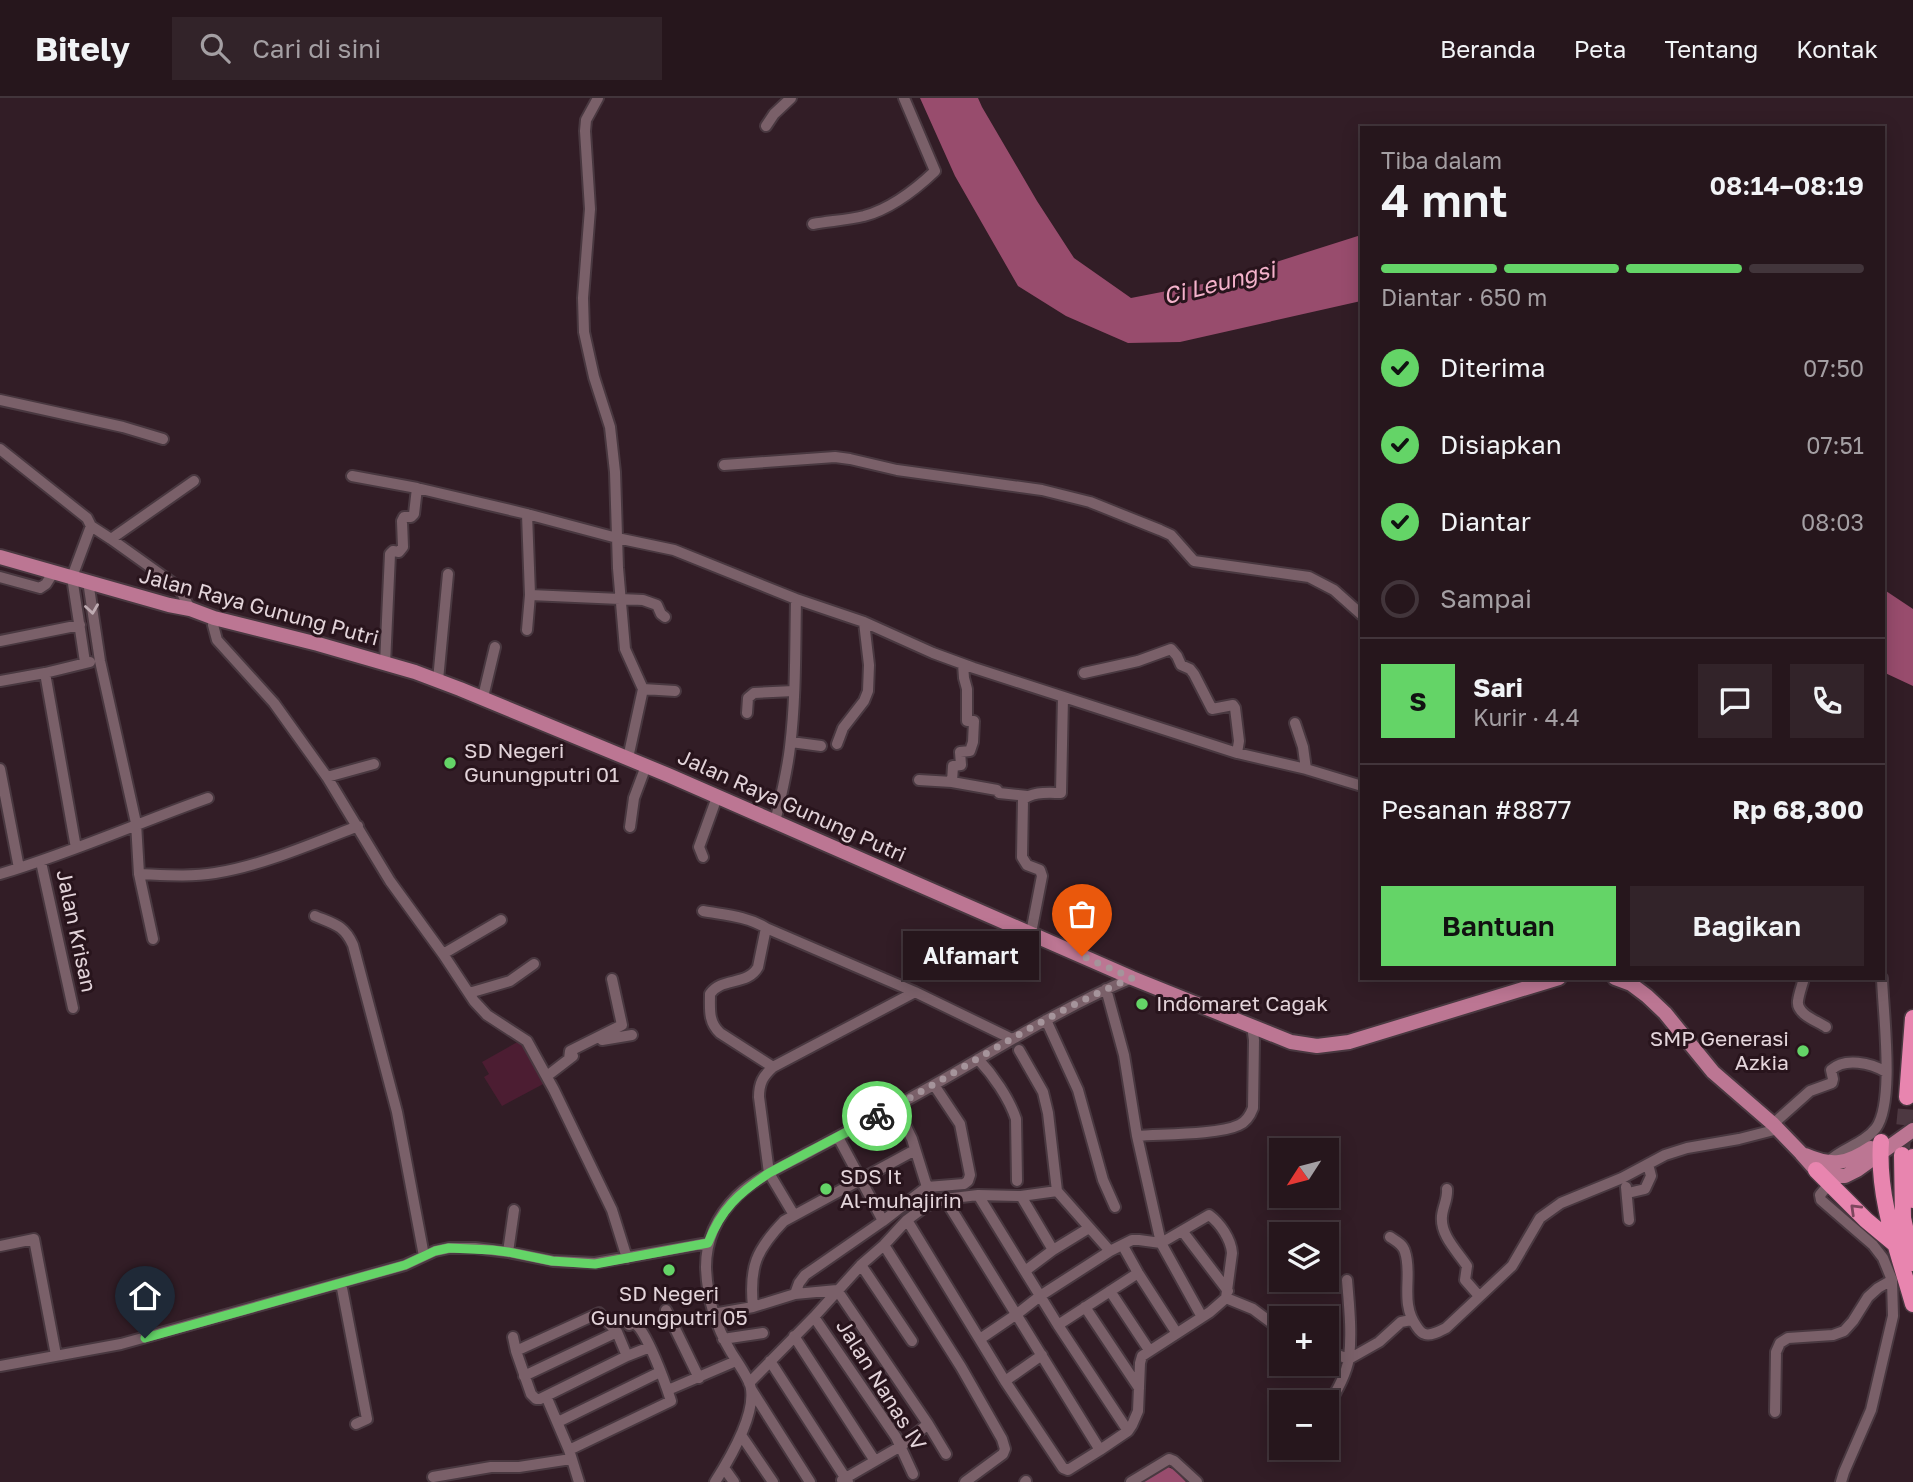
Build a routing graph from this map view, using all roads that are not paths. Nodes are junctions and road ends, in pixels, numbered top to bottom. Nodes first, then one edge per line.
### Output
1 (598, 98) edge
2 (790, 98) edge
3 (904, 98) edge
4 (766, 127) dead end
5 (813, 224) dead end
6 (0, 400) edge
7 (163, 439) dead end
8 (0, 449) edge
9 (724, 465) dead end
10 (352, 476) dead end
11 (194, 481) dead end
12 (417, 488) junction
13 (527, 514) junction
14 (91, 526) junction
15 (111, 538) junction
16 (617, 538) junction
17 (0, 557) edge
18 (53, 573) junction
19 (448, 574) dead end
20 (0, 577) edge
21 (72, 577) junction
22 (88, 581) junction
23 (530, 595) junction
24 (796, 599) junction
25 (620, 600) junction
26 (190, 609) junction
27 (1360, 612) edge
28 (665, 617) dead end
29 (215, 618) junction
30 (864, 622) junction
31 (80, 625) junction
32 (527, 630) dead end
33 (0, 632) edge
34 (15, 638) junction
35 (0, 641) edge
36 (495, 647) dead end
37 (100, 661) junction
38 (85, 662) junction
39 (385, 664) junction
40 (963, 664) junction
41 (45, 673) junction
42 (1084, 673) dead end
43 (438, 680) junction
44 (0, 681) edge
45 (643, 689) junction
46 (675, 691) dead end
47 (794, 691) junction
48 (1063, 697) junction
49 (482, 698) junction
50 (747, 713) dead end
51 (1295, 723) dead end
52 (791, 742) junction
53 (838, 744) dead end
54 (821, 746) dead end
55 (1237, 753) junction
56 (628, 758) junction
57 (374, 764) dead end
58 (646, 766) junction
59 (0, 769) edge
60 (1306, 769) junction
61 (327, 777) junction
62 (919, 780) dead end
63 (952, 782) junction
64 (1360, 785) edge
65 (1027, 796) junction
66 (717, 797) junction
67 (208, 798) dead end
68 (775, 822) junction
69 (136, 823) junction
70 (358, 827) junction
71 (630, 827) dead end
72 (76, 848) junction
73 (703, 857) dead end
74 (41, 862) junction
75 (19, 868) junction
76 (0, 874) edge
77 (139, 874) junction
78 (703, 911) dead end
79 (315, 916) dead end
80 (501, 920) dead end
81 (766, 928) junction
82 (1031, 933) junction
83 (153, 939) dead end
84 (443, 954) junction
85 (534, 964) dead end
86 (1132, 978) junction
87 (612, 979) dead end
88 (1553, 980) edge
89 (1620, 980) edge
90 (1803, 980) edge
91 (1882, 980) edge
92 (1106, 989) junction
93 (915, 992) junction
94 (469, 993) junction
95 (73, 1008) dead end
96 (1913, 1018) edge
97 (1046, 1020) junction
98 (1252, 1026) junction
99 (1826, 1027) dead end
100 (632, 1035) dead end
101 (1012, 1039) junction
102 (1019, 1050) dead end
103 (569, 1059) junction
104 (978, 1059) junction
105 (773, 1067) junction
106 (1886, 1072) junction
107 (547, 1076) junction
108 (934, 1085) junction
109 (1907, 1097) dead end
110 (896, 1106) junction
111 (1913, 1119) edge
112 (1775, 1127) junction
113 (1913, 1130) edge
114 (1137, 1136) junction
115 (838, 1137) junction
116 (1881, 1147) junction
117 (915, 1150) junction
118 (1907, 1156) edge
119 (1648, 1164) junction
120 (1822, 1166) junction
121 (769, 1173) junction
122 (1622, 1178) junction
123 (860, 1179) junction
124 (1017, 1181) dead end
125 (1829, 1184) junction
126 (927, 1187) junction
127 (1447, 1189) dead end
128 (1057, 1191) junction
129 (1628, 1192) junction
130 (978, 1195) junction
131 (1021, 1196) junction
132 (945, 1199) junction
133 (1913, 1200) edge
134 (1115, 1207) dead end
135 (514, 1210) dead end
136 (794, 1215) junction
137 (907, 1220) junction
138 (1629, 1220) dead end
139 (883, 1221) junction
140 (1089, 1228) junction
141 (1183, 1232) junction
142 (1390, 1237) dead end
143 (708, 1243) junction
144 (1161, 1243) junction
145 (884, 1245) junction
146 (1896, 1245) junction
147 (0, 1246) edge
148 (1123, 1246) junction
149 (1053, 1250) junction
150 (1110, 1251) junction
151 (508, 1252) junction
152 (424, 1256) junction
153 (627, 1258) junction
154 (1913, 1263) edge
155 (861, 1265) junction
156 (1026, 1271) junction
157 (1138, 1273) junction
158 (1347, 1280) dead end
159 (1892, 1280) junction
160 (341, 1283) junction
161 (837, 1290) junction
162 (1110, 1291) junction
163 (795, 1294) junction
164 (1226, 1295) junction
165 (1040, 1296) junction
166 (1479, 1296) junction
167 (1913, 1304) edge
168 (753, 1307) junction
169 (1085, 1307) junction
170 (666, 1310) dead end
171 (713, 1314) junction
172 (1017, 1314) junction
173 (814, 1317) junction
174 (1202, 1317) junction
175 (1411, 1320) junction
176 (1269, 1321) edge
177 (629, 1325) dead end
178 (1058, 1325) junction
179 (617, 1332) junction
180 (1177, 1332) junction
181 (764, 1333) dead end
182 (794, 1336) junction
183 (513, 1337) dead end
184 (723, 1339) junction
185 (981, 1339) junction
186 (912, 1341) dead end
187 (650, 1347) junction
188 (1149, 1350) junction
189 (516, 1351) junction
190 (56, 1355) junction
191 (1042, 1355) junction
192 (627, 1356) junction
193 (1339, 1356) edge
194 (1349, 1359) junction
195 (736, 1361) junction
196 (770, 1361) junction
197 (0, 1366) edge
198 (660, 1372) junction
199 (524, 1376) junction
200 (699, 1378) junction
201 (1005, 1381) junction
202 (750, 1386) junction
203 (1139, 1388) junction
204 (668, 1390) junction
205 (1337, 1390) edge
206 (546, 1396) junction
207 (1775, 1412) dead end
208 (558, 1422) junction
209 (356, 1424) dead end
210 (928, 1424) junction
211 (1128, 1431) junction
212 (741, 1435) junction
213 (901, 1446) junction
214 (1100, 1450) junction
215 (570, 1454) junction
216 (946, 1454) dead end
217 (875, 1461) junction
218 (724, 1468) junction
219 (913, 1474) dead end
220 (433, 1477) dead end
221 (844, 1481) edge
222 (579, 1482) edge
223 (715, 1482) edge
224 (734, 1482) edge
225 (773, 1482) edge
226 (810, 1482) edge
227 (965, 1482) edge
228 (1131, 1482) edge
229 (1197, 1482) edge
230 (1841, 1482) edge

1 - 16 street
2 - 4 street
3 - 5 street
6 - 7 street
8 - 14 street
9 - 27 street
10 - 12 street
11 - 15 street
12 - 13 street
12 - 39 street
13 - 16 street
13 - 23 street
14 - 15 street
14 - 21 street
15 - 26 street
16 - 24 street
16 - 25 street
17 - 18 main road, Jalan Raya Gunung Putri
18 - 20 street
18 - 21 main road, Jalan Raya Gunung Putri
19 - 43 street
21 - 22 main road, Jalan Raya Gunung Putri
21 - 31 street
22 - 26 main road, Jalan Raya Gunung Putri
22 -> 37 street
23 - 25 street
23 - 32 street
24 - 30 street
24 - 47 street
25 - 28 street
25 - 45 street
26 - 29 main road, Jalan Raya Gunung Putri
29 - 39 main road, Jalan Raya Gunung Putri
29 - 61 street
30 - 40 street
30 - 53 street
31 - 34 street
31 - 38 street
33 - 34 street
34 - 35 street
36 - 49 street
37 - 38 street
37 - 69 street
38 - 41 street
39 - 43 main road, Jalan Raya Gunung Putri
40 - 48 street
40 - 63 street
41 - 44 street
41 - 72 street
42 - 55 street
43 - 49 main road, Jalan Raya Gunung Putri
45 - 46 street
45 - 56 street
47 - 50 street
47 - 52 street
48 - 55 street
48 - 65 street
49 - 56 main road, Jalan Raya Gunung Putri
51 - 60 street
52 - 54 street
52 - 68 street
55 - 60 street
56 - 58 main road, Jalan Raya Gunung Putri
57 - 61 street
58 - 66 main road, Jalan Raya Gunung Putri
58 - 71 street
59 - 75 street
60 - 64 street
61 - 70 street
62 - 63 street
63 - 65 street
65 - 82 street
66 - 68 main road, Jalan Raya Gunung Putri
66 - 73 street
67 - 69 street
68 - 82 main road, Jalan Raya Gunung Putri
69 - 72 street
69 - 77 street
70 - 77 street
70 - 84 street
72 - 74 street
74 - 75 street
74 - 95 street, Jalan Krisan
75 - 76 street
77 - 83 street
78 - 81 street
79 - 152 street
80 - 84 street
81 - 93 street
81 - 105 street
82 - 86 main road, Jalan Raya Gunung Putri
84 - 94 street
85 - 94 street
86 - 92 street
86 - 98 main road, Jalan Raya Gunung Putri
87 - 103 street
88 - 98 main road, Jalan Raya Gunung Putri
89 - 112 main road
90 - 99 street
91 - 106 street
92 - 97 street
92 - 114 street
93 - 101 street
93 - 105 street
94 - 107 street
96 - 109 highway
97 - 101 street
97 - 134 street
98 - 114 street
100 - 103 street
101 - 104 street
102 - 128 street
103 - 107 street
104 - 108 street
104 - 124 street
105 - 121 street
106 - 112 street
106 - 120 street
107 - 153 street
108 - 110 street
108 - 126 street
110 - 115 street
110 - 117 street
111 - 116 main road
112 - 119 street
112 - 120 main road
113 - 116 main road
114 - 144 street
115 - 121 street
115 - 123 street
116 - 120 main road
116 - 146 highway
117 - 123 street
117 - 126 street
118 - 133 highway
118 - 154 highway
119 - 122 street
119 - 129 street
120 - 125 highway
121 - 136 street
121 - 143 street
122 - 129 street
122 - 166 street
123 - 136 street
123 - 139 street
146 -> 125 highway
125 - 159 street
126 - 139 street
127 - 166 street
128 - 131 street
128 - 140 street
129 - 138 street
130 - 131 street
130 - 132 street
130 - 156 street
131 - 149 street
132 - 137 street
132 - 172 street
135 - 151 street
136 - 168 street
137 - 145 street
137 - 185 street
139 - 163 street
140 - 149 street
140 - 150 street
141 - 144 street
141 - 164 street
141 - 164 street
142 - 175 street
143 - 153 street
143 - 171 street
144 - 148 street
144 - 174 street
145 - 155 street
145 - 227 street
146 - 167 highway
147 - 190 street
148 - 150 street
148 - 157 street
149 - 156 street
150 - 165 street
151 - 152 street
151 - 153 street
152 - 160 street
155 - 161 street
155 - 186 street
156 - 165 street
157 - 162 street
157 - 180 street
158 - 194 street
159 - 207 street
159 - 230 street
160 - 190 street
160 - 209 street
161 - 163 street
161 - 173 street
161 - 210 street
162 - 169 street
162 - 188 street
163 - 168 street
164 - 174 street
164 - 176 street
165 - 172 street
165 - 178 street
166 - 175 street
168 - 171 street
169 - 178 street
169 - 203 street
170 - 200 street
171 - 184 street
172 - 185 street
172 - 191 street
173 - 182 street
173 - 213 street, Jalan Nanas IV
174 - 180 street
175 - 194 street
177 - 187 street
178 - 211 street
179 - 189 street
179 - 192 street
179 - 199 street
180 - 188 street
181 - 184 street
182 - 196 street
182 - 217 street
183 - 189 street
184 - 195 street
185 - 201 street
187 - 192 street
187 - 198 street
188 - 203 street
189 - 199 street
190 - 197 street
191 - 201 street
191 - 214 street
192 - 206 street
193 - 194 street
194 - 205 street
195 - 200 street
195 - 202 street
196 - 202 street
196 - 221 street
198 - 204 street
198 - 208 street
199 - 206 street
200 - 204 street
201 - 214 street
202 - 212 street
202 - 226 street
203 - 211 street
204 - 215 street
206 - 208 street
208 - 215 street
210 - 213 street
210 - 216 street
211 - 214 street
212 - 218 street
212 - 225 street
213 - 217 street
213 - 219 street, Jalan Nanas IV
215 - 220 street
215 - 222 street
217 - 221 street
218 - 223 street
218 - 224 street
228 - 229 street

